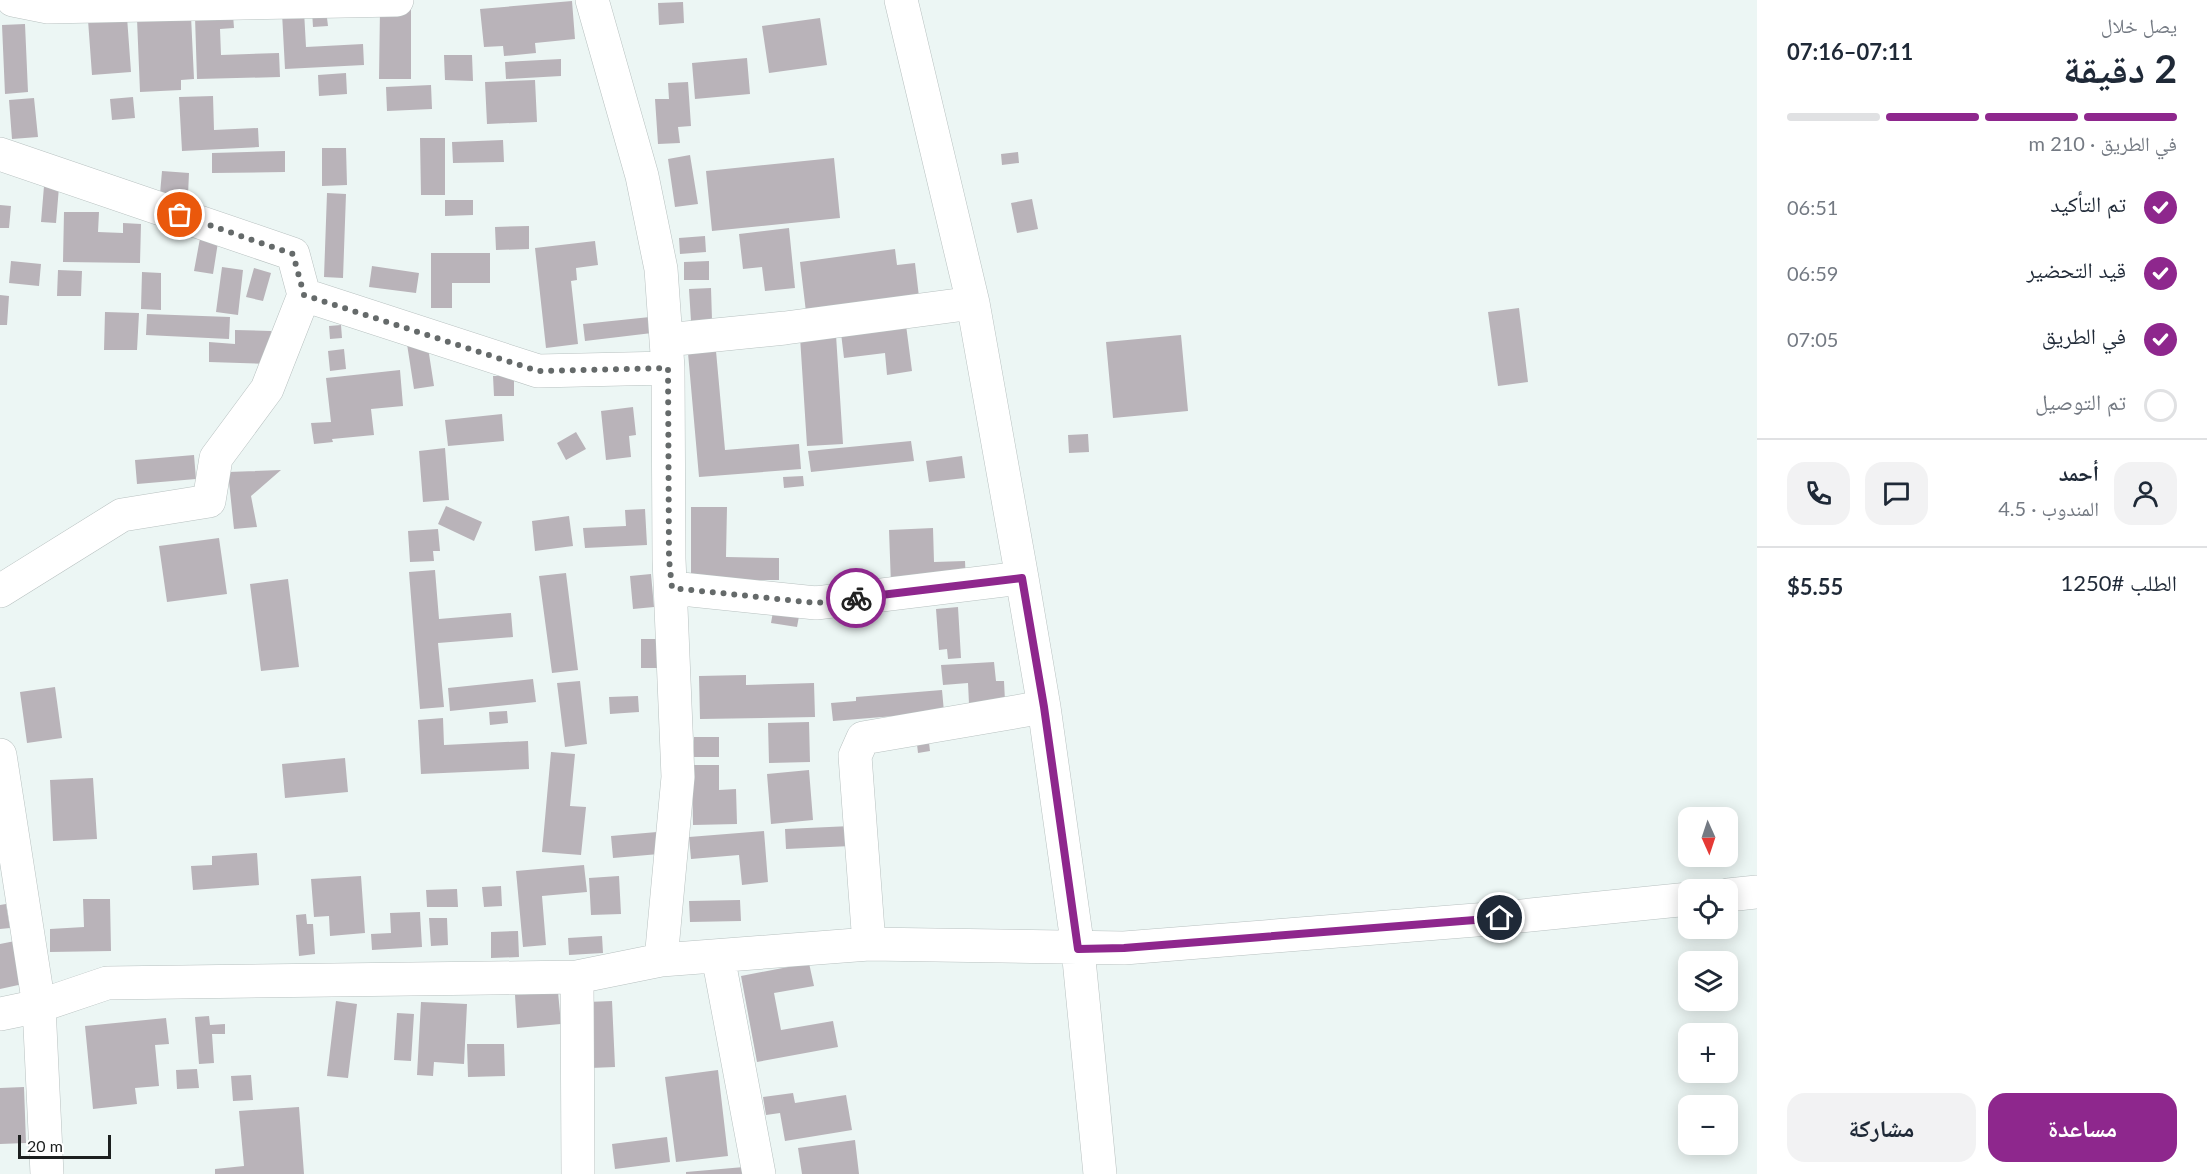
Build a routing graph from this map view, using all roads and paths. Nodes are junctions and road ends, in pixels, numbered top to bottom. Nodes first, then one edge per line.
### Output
1 (13, 0) edge
2 (318, 0) edge
3 (397, 0) edge
4 (592, 0) edge
5 (901, 0) edge
6 (0, 154) edge
7 (304, 295) junction
8 (973, 303) junction
9 (667, 354) junction
10 (1022, 578) junction
11 (672, 588) junction
12 (0, 591) edge
13 (1044, 707) junction
14 (0, 755) edge
15 (1757, 892) edge
16 (1738, 894) edge
17 (1678, 900) edge
18 (869, 944) junction
19 (1078, 949) junction
20 (718, 956) junction
21 (661, 960) junction
22 (577, 977) junction
23 (39, 1006) junction
24 (0, 1014) edge
25 (47, 1174) edge
26 (579, 1174) edge
27 (759, 1174) edge
28 (1100, 1174) edge

1 - 2 street
2 - 3 street
4 - 9 street
5 - 8 street
6 - 7 street
7 - 9 street
7 - 12 street
8 - 9 street
8 - 10 street
9 - 11 street
10 - 11 street
10 - 13 street
11 - 21 street
13 - 18 street
13 - 19 street
14 - 23 street
15 - 16 street
17 - 19 street
18 - 19 street
18 - 20 street
19 - 28 street
20 - 21 street
20 - 27 street
21 - 22 street
22 - 23 street
22 - 26 street
23 - 24 street
23 - 25 street

